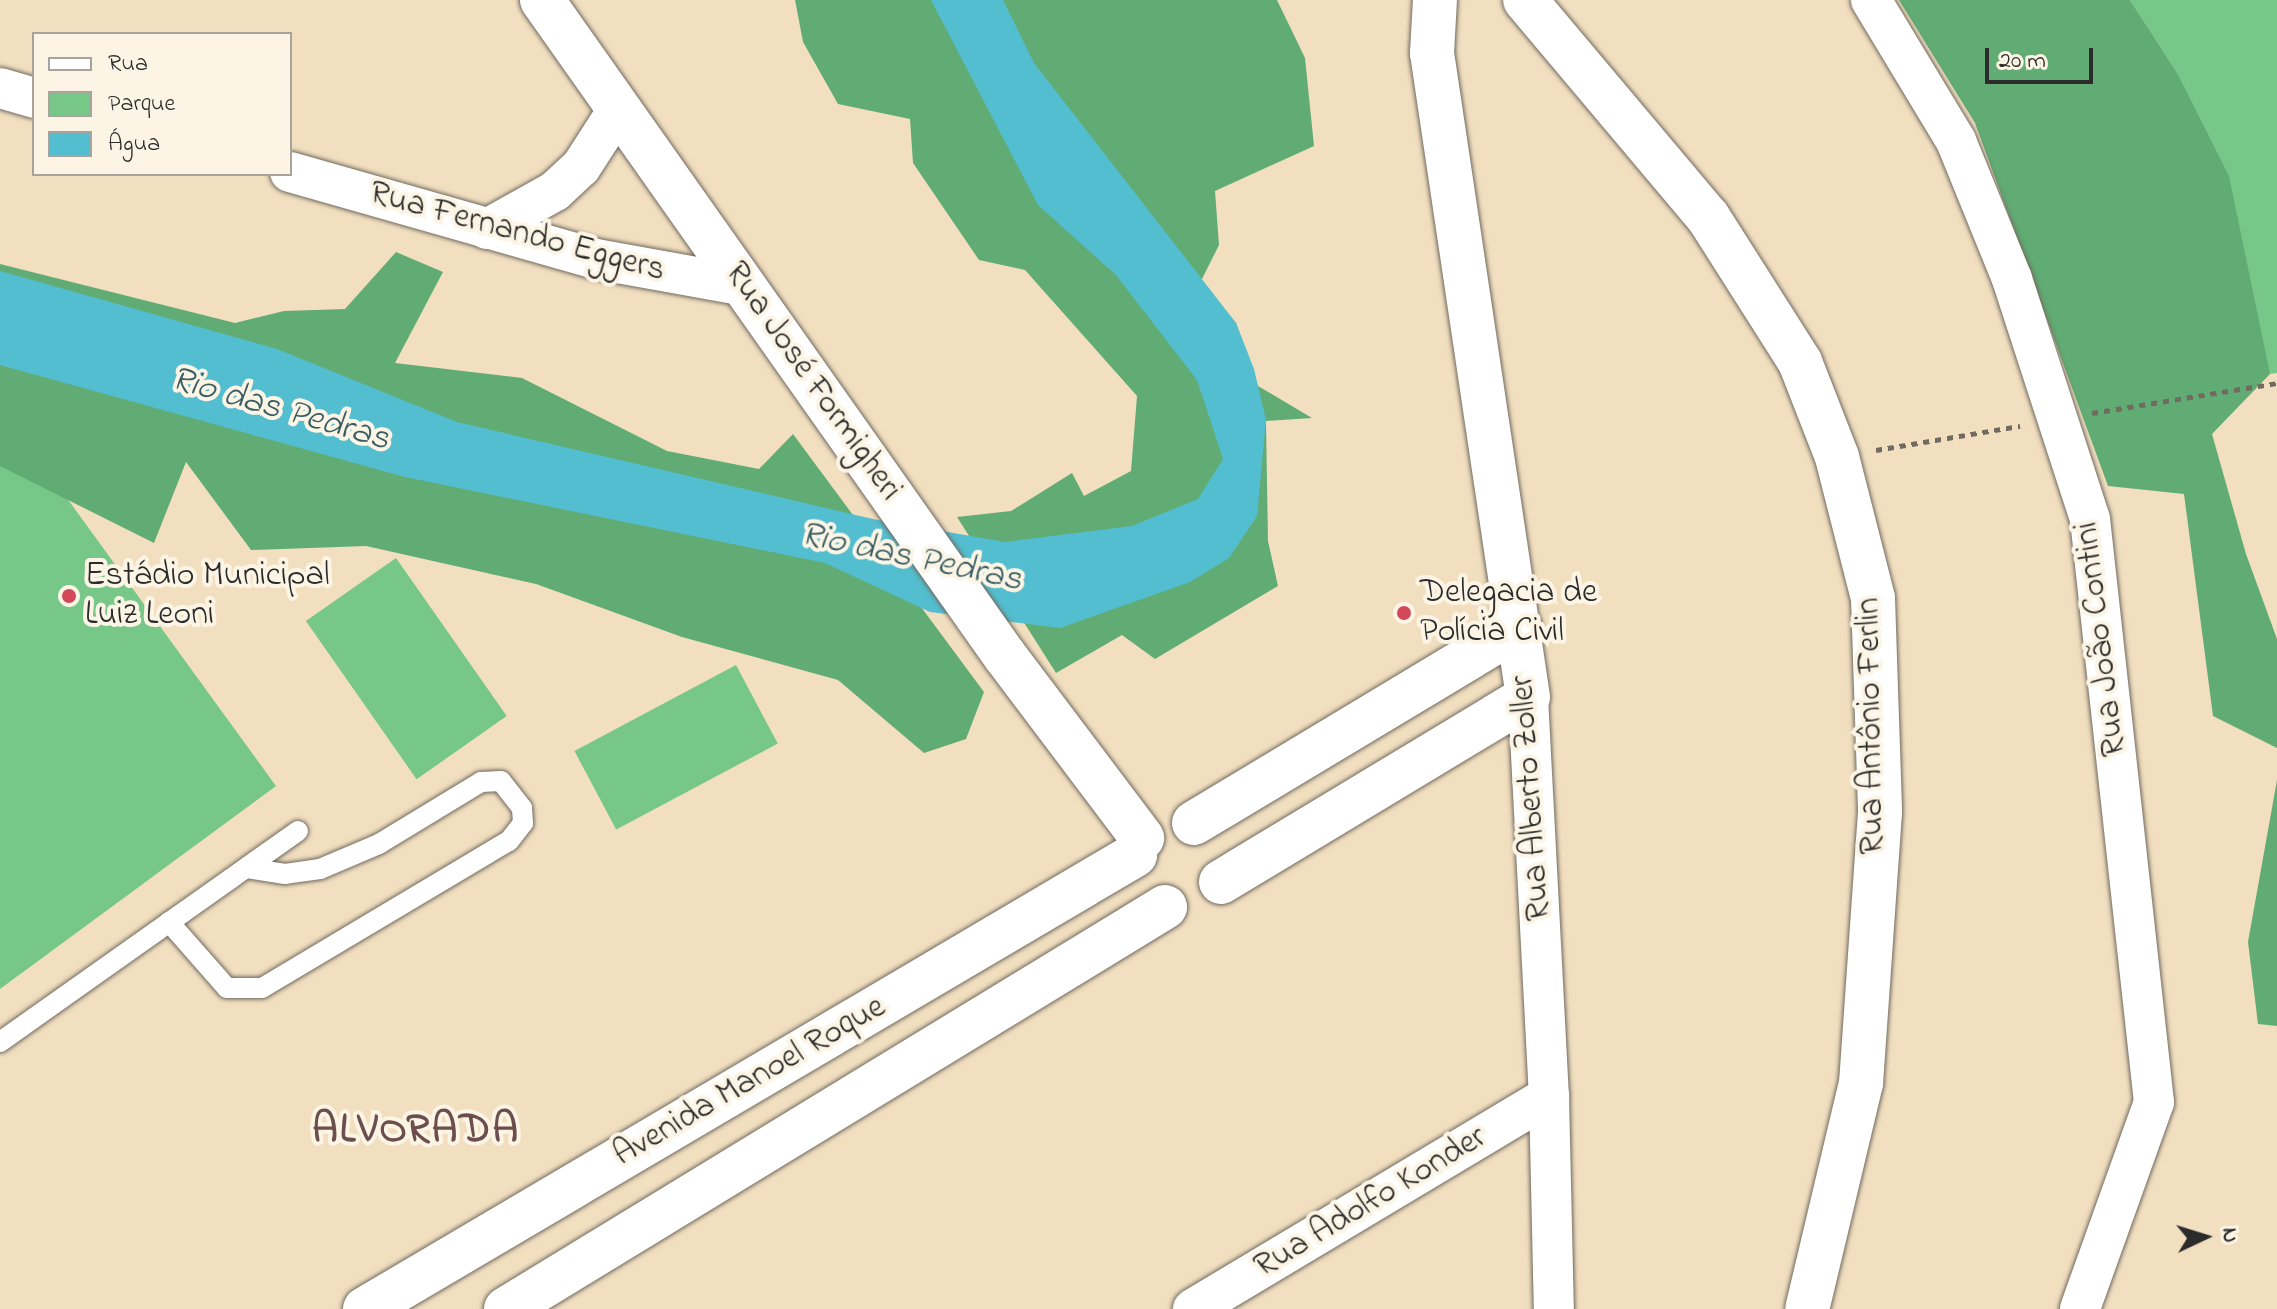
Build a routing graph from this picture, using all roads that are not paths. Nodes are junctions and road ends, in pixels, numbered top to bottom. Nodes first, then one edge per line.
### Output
1 (542, 0) edge
2 (1410, 0) edge
3 (1435, 0) edge
4 (1525, 0) edge
5 (1871, 0) edge
6 (1432, 53) junction
7 (0, 88) edge
8 (32, 97) edge
9 (619, 108) junction
10 (292, 173) edge
11 (487, 229) junction
12 (746, 286) junction
13 (1520, 627) junction
14 (1528, 697) junction
15 (1194, 823) junction
16 (298, 831) dead end
17 (1138, 847) junction
18 (247, 868) junction
19 (1221, 882) junction
20 (1165, 907) junction
21 (169, 922) junction
22 (0, 1042) edge
23 (1549, 1096) junction
24 (514, 1307) edge
25 (365, 1309) edge
26 (1193, 1309) edge
27 (1554, 1309) edge
28 (1807, 1309) edge
29 (2080, 1309) edge

1 - 9 street, Rua José Formigheri
2 - 6 street, Rua Alberto Zoller
3 - 6 street, Rua Alberto Zoller
4 - 28 street, Rua Antônio Ferlin
5 - 29 street, Rua João Contini
6 - 13 street, Rua Alberto Zoller
7 - 8 street
9 - 11 street
9 - 12 street, Rua José Formigheri
10 - 11 street, Rua Fernando Eggers
11 - 12 street, Rua Fernando Eggers
12 - 17 street, Rua José Formigheri
13 - 14 street, Rua Alberto Zoller
13 - 15 street
14 - 19 street
14 - 23 street, Rua Alberto Zoller
15 - 17 street
15 - 19 street
16 - 18 lane
17 - 20 street
17 - 25 street, Avenida Manoel Roque
18 - 21 lane
18 - 21 lane
19 - 20 street
20 - 24 street, Avenida Manoel Roque
21 - 22 lane
23 - 26 street, Rua Adolfo Konder
23 - 27 street, Rua Alberto Zoller

